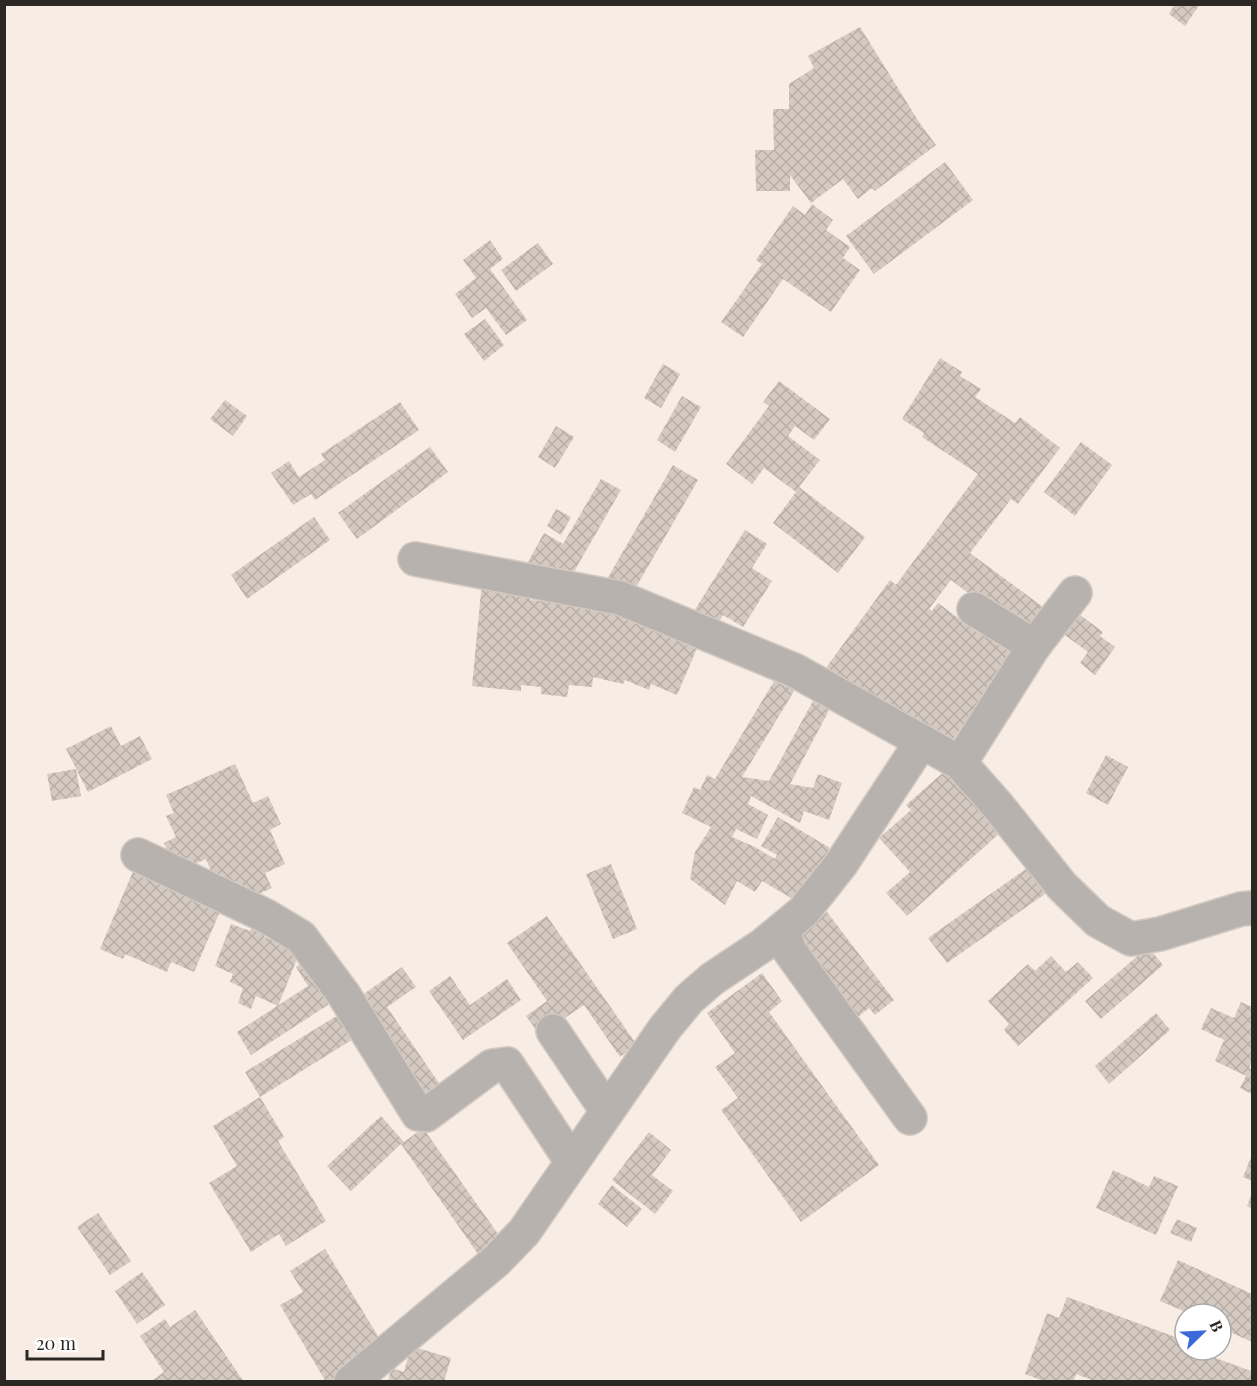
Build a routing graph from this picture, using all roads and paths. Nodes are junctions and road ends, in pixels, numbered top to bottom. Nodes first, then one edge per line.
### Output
1 (415, 559) dead end
2 (1076, 593) dead end
3 (974, 609) dead end
4 (1034, 646) junction
5 (922, 741) junction
6 (960, 763) junction
7 (138, 855) dead end
8 (1252, 908) edge
9 (783, 929) junction
10 (553, 1031) dead end
11 (607, 1110) junction
12 (910, 1118) dead end
13 (572, 1162) junction
14 (351, 1382) edge

1 - 5 street
2 - 4 street
3 - 4 street
4 - 6 street
5 - 6 street
5 - 9 street
6 - 8 street
7 - 13 street
9 - 11 street
9 - 12 street
10 - 11 street
11 - 13 street
13 - 14 street

